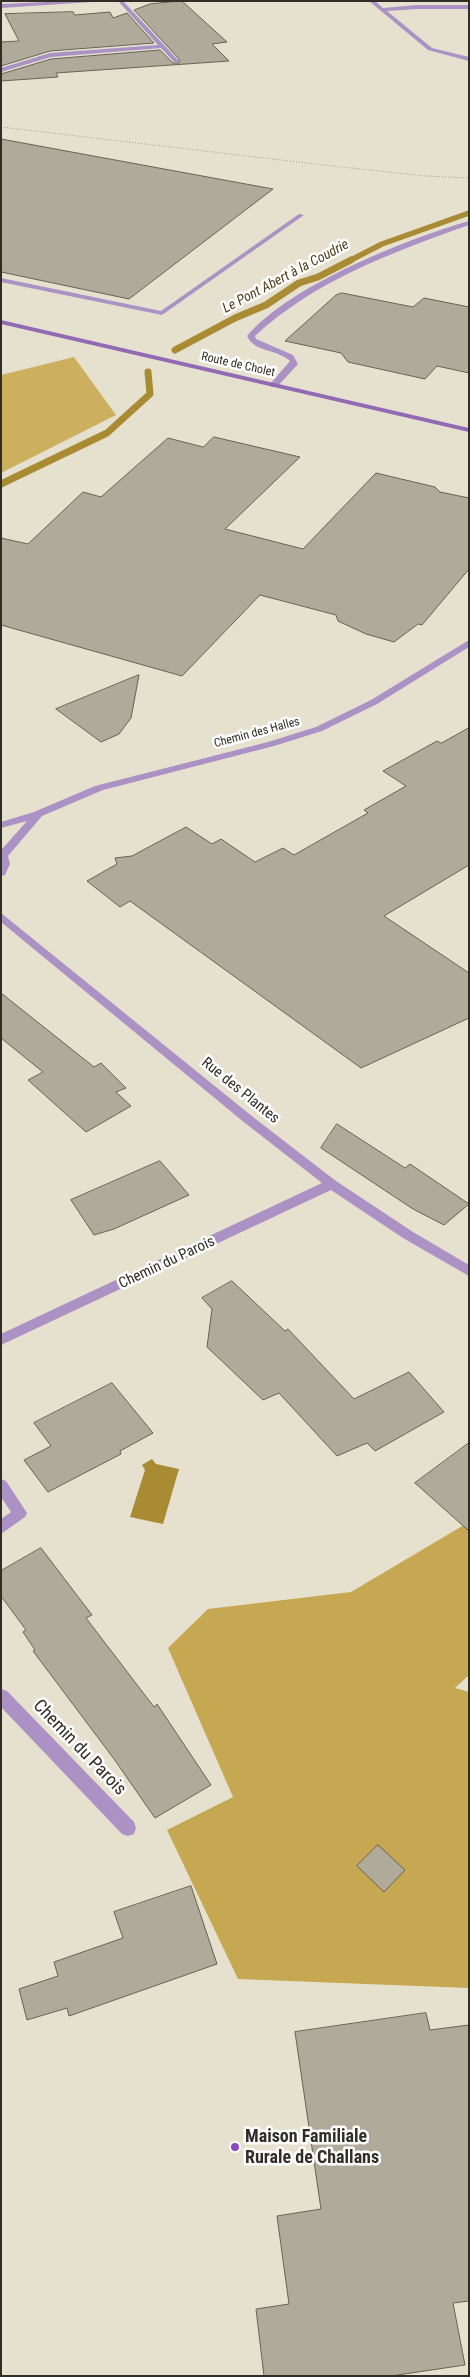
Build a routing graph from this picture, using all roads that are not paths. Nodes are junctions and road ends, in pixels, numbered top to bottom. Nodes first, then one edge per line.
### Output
1 (105, 1) edge
2 (120, 1) edge
3 (372, 1) edge
4 (52, 3) edge
5 (1, 6) edge
6 (469, 7) edge
7 (382, 10) junction
8 (161, 46) junction
9 (469, 59) edge
10 (176, 61) dead end
11 (1, 70) edge
12 (301, 215) dead end
13 (469, 223) edge
14 (1, 280) edge
15 (1, 322) edge
16 (274, 385) junction
17 (469, 430) edge
18 (469, 643) edge
19 (38, 814) junction
20 (1, 825) edge
21 (2, 853) edge
22 (1, 873) edge
23 (2, 913) edge
24 (332, 1184) junction
25 (469, 1271) edge
26 (1, 1340) edge
27 (1, 1484) edge
28 (1, 1528) edge
29 (1, 1696) edge
30 (128, 1828) dead end

1 - 4 street
2 - 8 street
3 - 7 street
4 - 5 street
6 - 7 street
7 - 9 street
8 - 10 street
8 - 11 street
12 - 14 street
13 - 16 street
15 - 16 main road, Route de Cholet
16 - 17 main road, Route de Cholet
18 - 19 street, Chemin des Halles
19 - 20 street, Chemin des Halles
19 - 21 street, Chemin des Halles
21 - 22 street
23 - 24 street, Rue des Plantes
24 - 25 street, Rue des Plantes
24 - 26 street, Chemin du Parois
27 - 28 street
29 - 30 street, Chemin du Parois

